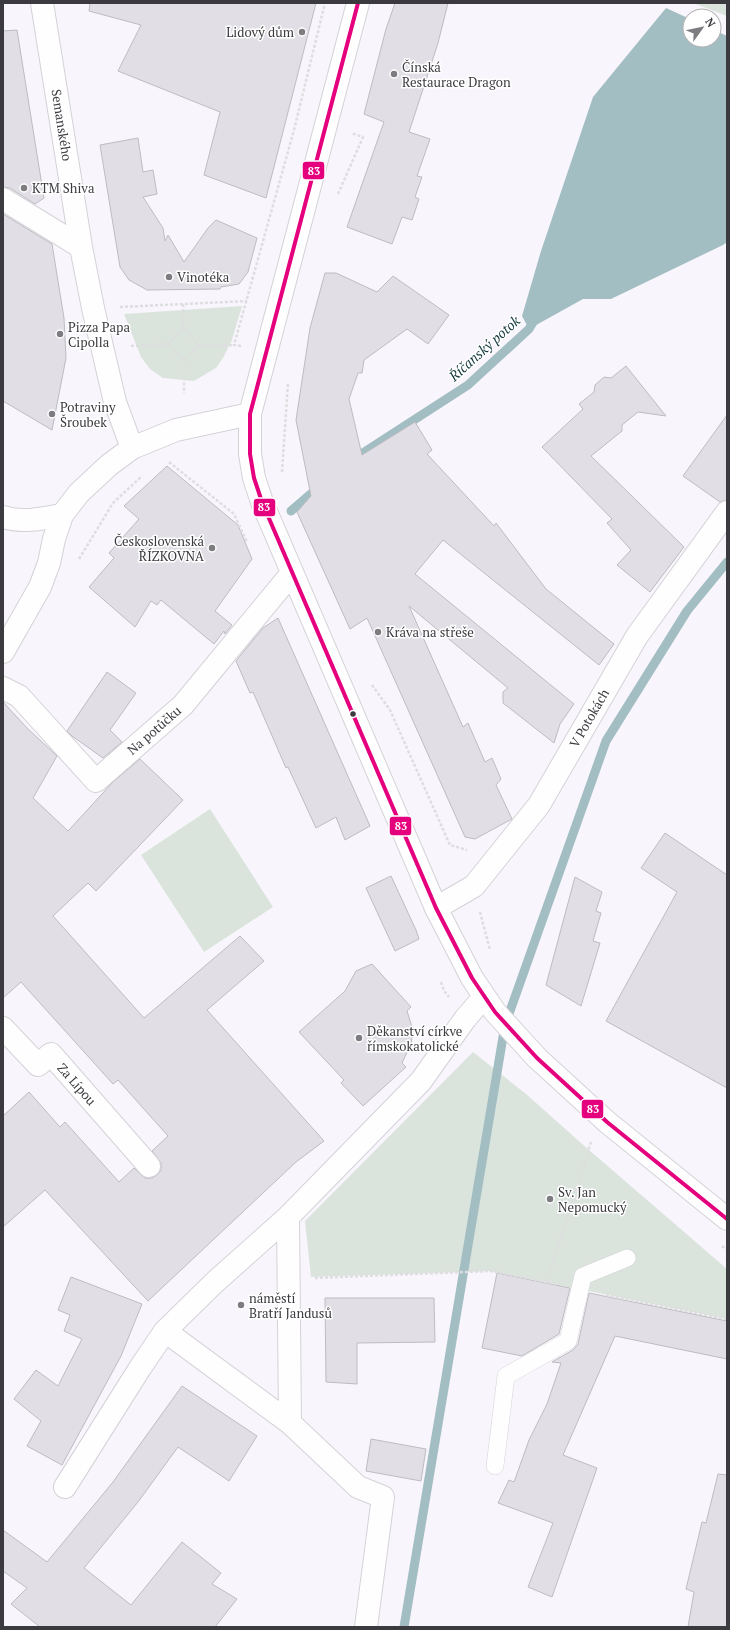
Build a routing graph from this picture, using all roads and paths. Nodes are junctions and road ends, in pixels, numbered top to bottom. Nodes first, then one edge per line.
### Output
1 (42, 3) edge
2 (358, 3) edge
3 (3, 199) edge
4 (81, 247) junction
5 (247, 301) dead end
6 (183, 304) junction
7 (93, 308) junction
8 (184, 327) junction
9 (168, 344) junction
10 (234, 345) dead end
11 (131, 346) dead end
12 (199, 346) junction
13 (184, 361) junction
14 (288, 376) dead end
15 (184, 393) dead end
16 (250, 414) junction
17 (132, 448) junction
18 (163, 458) dead end
19 (146, 473) dead end
20 (282, 478) dead end
21 (727, 512) edge
22 (234, 514) dead end
23 (62, 515) junction
24 (3, 517) edge
25 (77, 563) dead end
26 (292, 573) junction
27 (3, 652) edge
28 (368, 680) dead end
29 (3, 688) edge
30 (474, 886) junction
31 (436, 908) junction
32 (491, 953) dead end
33 (490, 1004) junction
34 (3, 1028) edge
35 (592, 1140) dead end
36 (149, 1166) dead end
37 (288, 1216) junction
38 (727, 1219) edge
39 (627, 1258) dead end
40 (289, 1279) junction
41 (547, 1282) junction
42 (580, 1289) junction
43 (727, 1319) edge
44 (165, 1331) junction
45 (290, 1423) junction
46 (495, 1466) dead end
47 (65, 1487) dead end
48 (366, 1627) edge

1 - 4 street, Semanského
2 - 16 street
3 - 4 street
4 - 7 street, Semanského
5 - 6 path
6 - 7 path
6 - 8 path
7 - 17 street, Semanského
8 - 9 path
8 - 12 path
9 - 11 path
9 - 13 path
10 - 12 path
12 - 13 path
13 - 15 path
14 - 20 path
16 - 17 street
16 - 26 street
17 - 23 street
18 - 22 path
19 - 25 path
21 - 30 street, V Potokách
23 - 24 street
23 - 27 street
26 - 29 street, Na potůčku
26 - 31 street
28 - 30 path
30 - 31 street, V Potokách
30 - 32 path
31 - 33 street
33 - 37 street
33 - 38 street
34 - 36 street, Za Lípou
35 - 41 path
37 - 40 street
37 - 44 street
39 - 42 lane
40 - 41 path
40 - 45 street
41 - 42 path
42 - 43 path
42 - 46 lane
44 - 45 street
44 - 47 street
45 - 48 street

